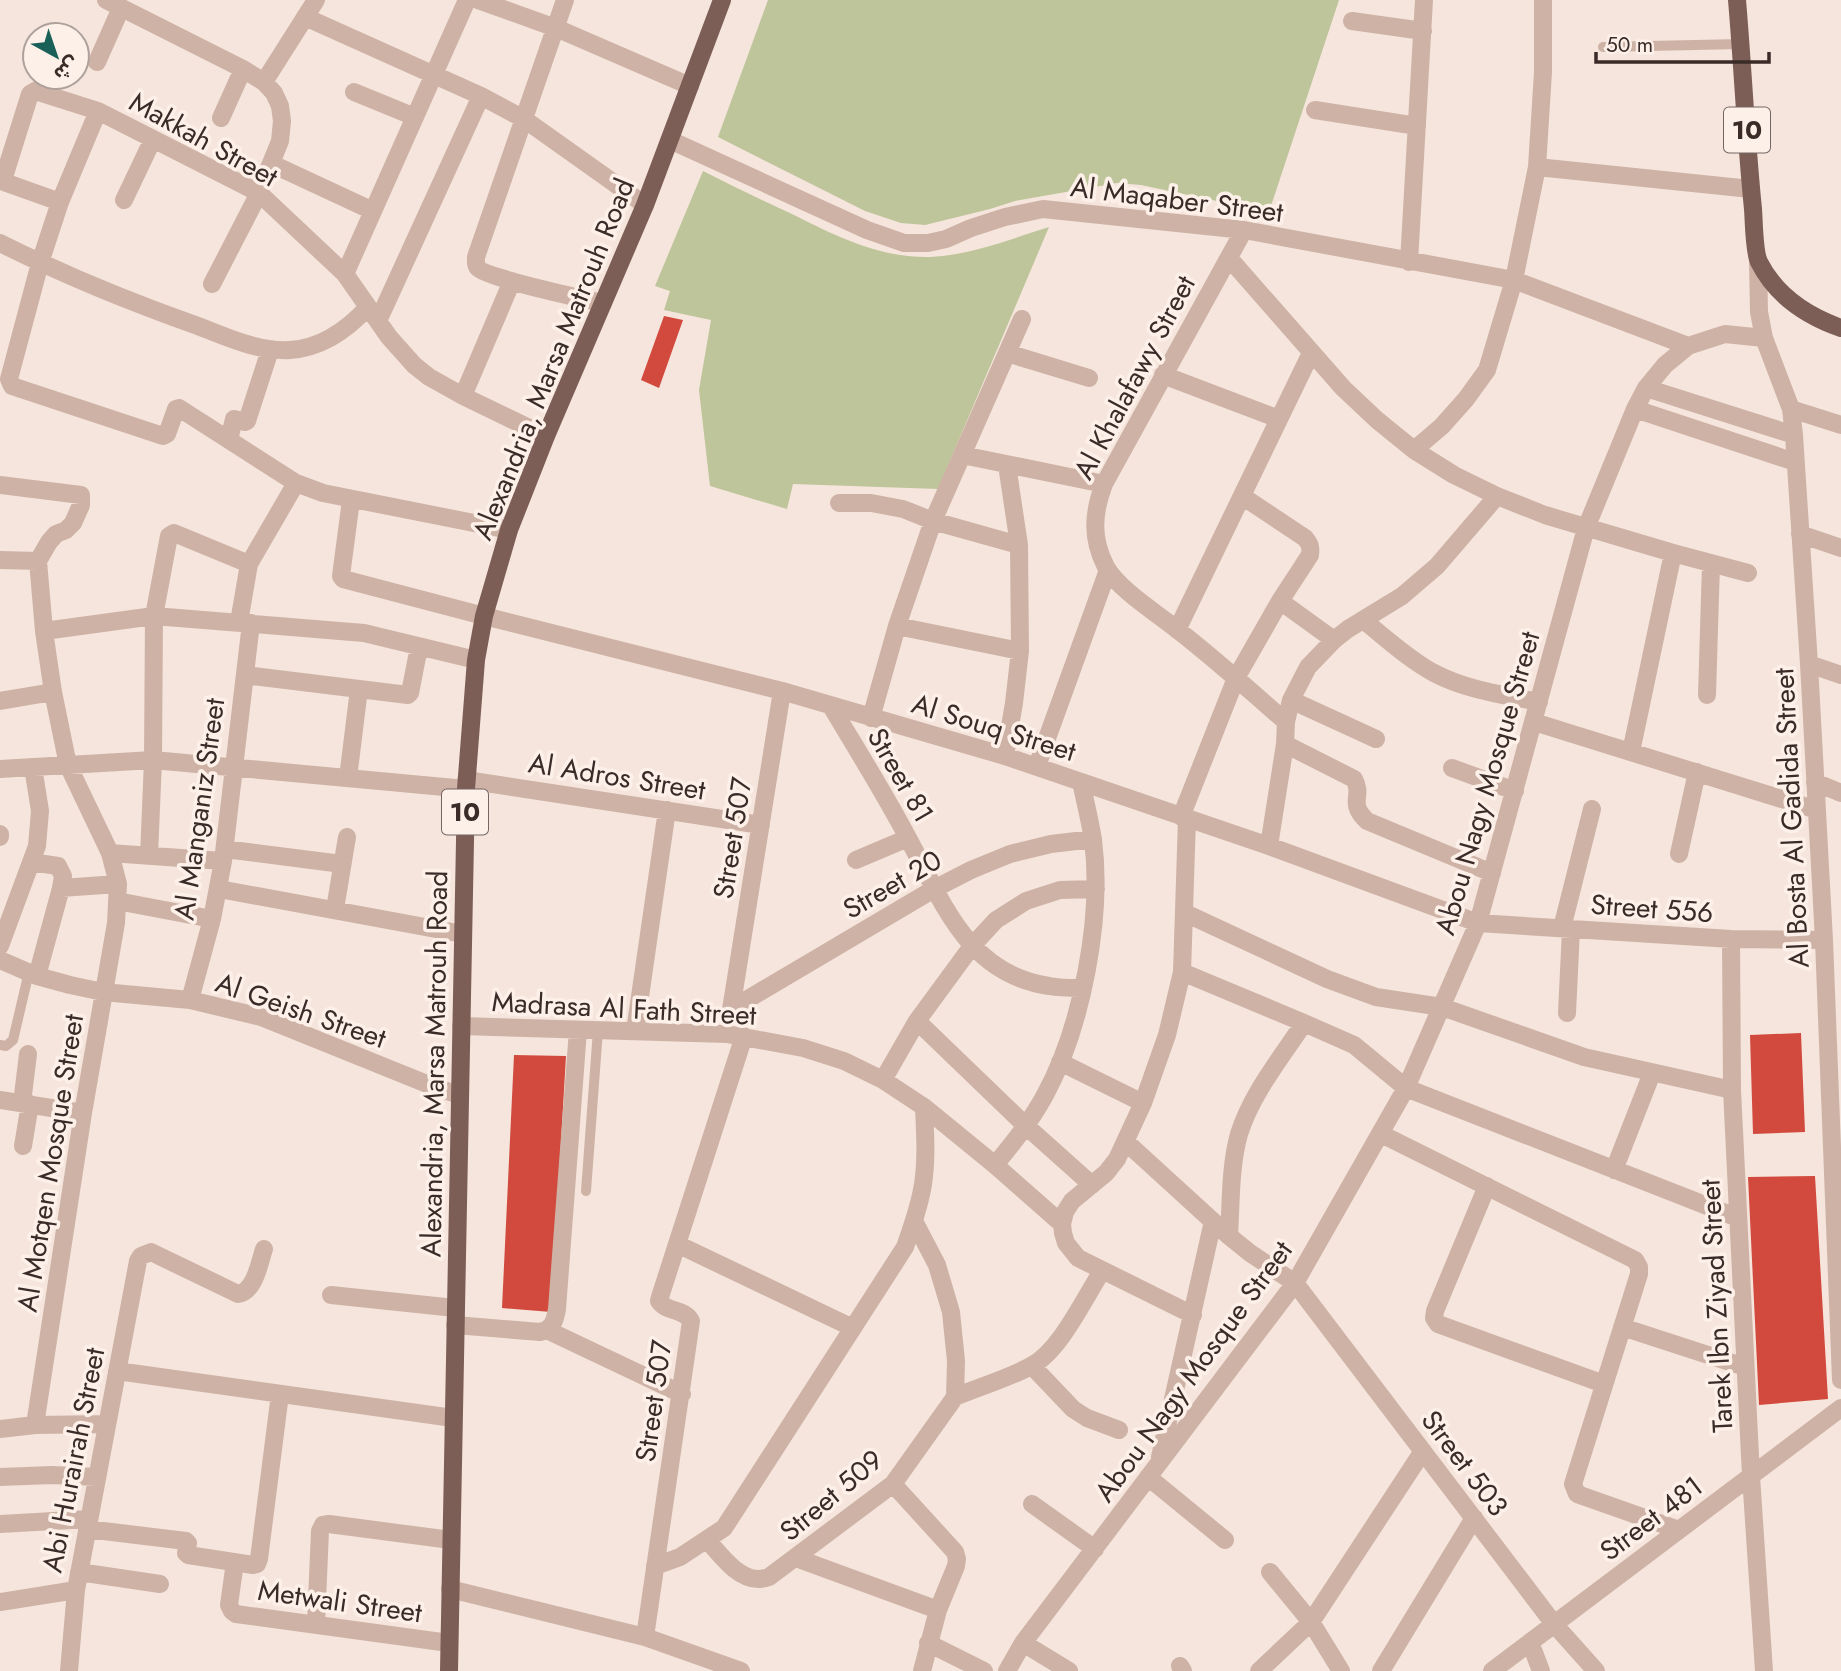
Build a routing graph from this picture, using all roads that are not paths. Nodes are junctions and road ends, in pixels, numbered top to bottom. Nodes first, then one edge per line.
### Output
1 (467, 0) edge
2 (565, 0) edge
3 (722, 0) edge
4 (1424, 0) edge
5 (1544, 0) edge
6 (1737, 0) edge
7 (488, 2) edge
8 (113, 4) edge
9 (309, 5) edge
10 (1352, 21) dead end
11 (556, 28) junction
12 (1423, 31) junction
13 (1741, 44) junction
14 (1603, 47) dead end
15 (97, 62) dead end
16 (243, 69) junction
17 (434, 74) junction
18 (264, 82) junction
19 (690, 86) junction
20 (354, 92) dead end
21 (481, 96) junction
22 (1315, 110) dead end
23 (98, 111) junction
24 (415, 117) junction
25 (220, 118) dead end
26 (524, 119) junction
27 (1417, 125) junction
28 (153, 139) junction
29 (670, 140) junction
30 (272, 164) junction
31 (1537, 167) junction
32 (1751, 189) junction
33 (259, 193) junction
34 (124, 200) dead end
35 (60, 202) junction
36 (645, 205) junction
37 (373, 211) junction
38 (1244, 230) junction
39 (0, 243) edge
40 (1228, 258) junction
41 (1758, 261) junction
42 (40, 262) junction
43 (1409, 262) junction
44 (345, 274) junction
45 (512, 281) junction
46 (1514, 281) junction
47 (212, 284) dead end
48 (603, 303) junction
49 (373, 314) junction
50 (1022, 318) dead end
51 (1841, 328) edge
52 (1763, 338) junction
53 (1688, 346) junction
54 (270, 350) junction
55 (1007, 353) junction
56 (1311, 353) junction
57 (1163, 375) junction
58 (1089, 378) dead end
59 (1646, 388) junction
60 (463, 396) junction
61 (1635, 409) junction
62 (1791, 409) junction
63 (1279, 419) junction
64 (1841, 425) edge
65 (1794, 435) junction
66 (546, 436) junction
67 (229, 440) junction
68 (1415, 450) junction
69 (962, 456) junction
70 (1795, 462) junction
71 (1007, 465) junction
72 (296, 483) junction
73 (1104, 484) junction
74 (0, 485) edge
75 (1242, 496) junction
76 (1497, 496) junction
77 (351, 500) junction
78 (839, 503) dead end
79 (933, 521) junction
80 (1586, 528) junction
81 (509, 530) junction
82 (1800, 534) junction
83 (1019, 545) junction
84 (1841, 548) edge
85 (1673, 554) junction
86 (0, 560) edge
87 (38, 561) junction
88 (249, 564) junction
89 (1711, 564) junction
90 (1108, 570) junction
91 (1748, 573) dead end
92 (1280, 601) junction
93 (154, 616) junction
94 (484, 616) junction
95 (1363, 621) junction
96 (245, 622) junction
97 (897, 626) junction
98 (1177, 630) junction
99 (44, 631) junction
100 (1335, 640) junction
101 (419, 646) junction
102 (1020, 651) junction
103 (475, 660) junction
104 (1809, 664) junction
105 (245, 675) junction
106 (1841, 675) edge
107 (1236, 678) junction
108 (359, 688) junction
109 (782, 691) junction
110 (52, 692) junction
111 (1707, 695) dead end
112 (1291, 700) junction
113 (0, 701) edge
114 (1539, 702) junction
115 (831, 706) junction
116 (871, 718) junction
117 (1286, 722) junction
118 (1534, 722) junction
119 (1376, 739) dead end
120 (1285, 744) junction
121 (1630, 752) junction
122 (1005, 756) junction
123 (153, 761) junction
124 (68, 765) junction
125 (1037, 766) junction
126 (33, 767) junction
127 (234, 767) junction
128 (1452, 768) dead end
129 (0, 769) edge
130 (1697, 772) junction
131 (348, 778) junction
132 (1081, 782) junction
133 (1815, 782) junction
134 (466, 785) junction
135 (1515, 791) junction
136 (1841, 793) edge
137 (1592, 809) dead end
138 (667, 810) junction
139 (1817, 810) junction
140 (1184, 818) junction
141 (761, 825) junction
142 (347, 837) dead end
143 (908, 838) junction
144 (1093, 839) junction
145 (1269, 846) junction
146 (110, 853) junction
147 (1679, 854) dead end
148 (224, 855) junction
149 (149, 856) junction
150 (856, 860) dead end
151 (31, 862) junction
152 (342, 864) junction
153 (1492, 873) junction
154 (61, 888) junction
155 (219, 888) junction
156 (934, 889) junction
157 (1096, 890) junction
158 (117, 892) junction
159 (335, 909) junction
160 (1185, 913) junction
161 (212, 919) junction
162 (1478, 923) junction
163 (1566, 928) junction
164 (1823, 932) junction
165 (463, 934) junction
166 (1841, 934) edge
167 (1731, 939) junction
168 (972, 946) junction
169 (0, 947) edge
170 (0, 960) edge
171 (1182, 972) junction
172 (33, 974) junction
173 (1081, 988) junction
174 (103, 992) junction
175 (190, 1000) junction
176 (1442, 1007) junction
177 (731, 1009) junction
178 (1566, 1013) dead end
179 (917, 1021) junction
180 (1304, 1023) junction
181 (461, 1026) junction
182 (578, 1030) junction
183 (598, 1030) junction
184 (635, 1031) junction
185 (735, 1035) junction
186 (0, 1045) edge
187 (27, 1054) dead end
188 (1060, 1062) junction
189 (1652, 1073) junction
190 (883, 1080) junction
191 (1835, 1081) edge
192 (1406, 1088) junction
193 (1732, 1090) junction
194 (459, 1095) junction
195 (0, 1100) edge
196 (1143, 1103) junction
197 (26, 1104) junction
198 (924, 1107) junction
199 (83, 1113) junction
200 (1026, 1126) junction
201 (1381, 1134) junction
202 (1126, 1142) junction
203 (23, 1146) dead end
204 (995, 1165) junction
205 (1614, 1170) junction
206 (1092, 1185) junction
207 (1487, 1186) junction
208 (586, 1191) dead end
209 (1738, 1218) junction
210 (914, 1221) junction
211 (1213, 1221) junction
212 (1062, 1224) junction
213 (1229, 1236) junction
214 (677, 1244) junction
215 (264, 1249) dead end
216 (1102, 1271) junction
217 (1295, 1283) junction
218 (331, 1295) dead end
219 (1193, 1315) junction
220 (455, 1317) junction
221 (1839, 1317) edge
222 (1622, 1326) junction
223 (853, 1328) junction
224 (547, 1330) junction
225 (1032, 1366) junction
226 (1745, 1367) junction
227 (117, 1371) junction
228 (1841, 1380) edge
229 (1604, 1384) junction
230 (280, 1394) junction
231 (682, 1394) junction
232 (955, 1397) junction
233 (1841, 1409) edge
234 (453, 1419) junction
235 (107, 1423) junction
236 (35, 1425) junction
237 (0, 1429) edge
238 (1119, 1430) dead end
239 (1423, 1451) junction
240 (1153, 1471) junction
241 (1751, 1476) junction
242 (0, 1477) edge
243 (97, 1477) junction
244 (893, 1484) junction
245 (1032, 1504) dead end
246 (1474, 1518) junction
247 (0, 1524) edge
248 (88, 1524) junction
249 (1679, 1530) junction
250 (452, 1540) junction
251 (707, 1540) junction
252 (1225, 1540) dead end
253 (1095, 1549) junction
254 (796, 1558) junction
255 (235, 1562) junction
256 (655, 1566) junction
257 (79, 1572) junction
258 (1270, 1572) dead end
259 (160, 1584) dead end
260 (450, 1589) junction
261 (76, 1590) junction
262 (0, 1602) edge
263 (937, 1610) junction
264 (1311, 1622) junction
265 (316, 1624) junction
266 (1554, 1624) junction
267 (645, 1637) junction
268 (1530, 1642) junction
269 (449, 1643) junction
270 (928, 1643) junction
271 (1023, 1643) junction
272 (721, 1668) edge
273 (69, 1671) edge
274 (449, 1671) edge
275 (741, 1671) edge
276 (922, 1671) edge
277 (984, 1671) edge
278 (1007, 1671) edge
279 (1069, 1671) edge
280 (1259, 1671) edge
281 (1341, 1671) edge
282 (1381, 1671) edge
283 (1492, 1671) edge
284 (1541, 1671) edge
285 (1596, 1671) edge
286 (1764, 1671) edge

1 - 17 street
2 - 11 street
3 - 19 main road, Alexandria, Marsa Matrouh Road / 10
4 - 12 street
5 - 31 street
6 - 13 main road, 10
7 - 11 street
8 - 15 street
8 - 16 street
9 - 17 street
9 - 18 street
10 - 12 street
11 - 19 street
11 - 26 street
12 - 27 street
13 - 14 lane
13 - 32 main road, 10
16 - 18 street
16 - 25 street
17 - 21 street
17 - 24 street
18 - 30 street
19 - 29 main road, Alexandria, Marsa Matrouh Road / 10
20 - 24 street
21 - 26 street
21 - 49 street
22 - 27 street
23 - 28 street, Makkah Street
23 - 35 street
23 - 35 street, Makkah Street
24 - 37 street
26 - 36 street
26 - 45 street
27 - 43 street
28 - 33 street, Makkah Street
28 - 34 street
29 - 36 main road, Alexandria, Marsa Matrouh Road / 10
29 - 38 street, Al Maqaber Street
30 - 33 street
30 - 37 street
31 - 32 street
31 - 46 street
32 - 41 main road, 10
33 - 44 street, Makkah Street
33 - 47 street
35 - 42 street
36 - 48 main road, Alexandria, Marsa Matrouh Road / 10
37 - 44 street
38 - 40 street, Al Khalafawy Street
38 - 43 street, Al Maqaber Street
39 - 42 street
40 - 56 street
40 - 57 street, Al Khalafawy Street
41 - 51 main road
41 - 52 street, Al Bosta Al Gadida Street
42 - 54 street
42 - 67 street
43 - 46 street, Al Maqaber Street
44 - 49 street, Makkah Street
45 - 48 street
45 - 60 street
46 - 53 street, Al Maqaber Street
46 - 68 street
48 - 66 main road, Alexandria, Marsa Matrouh Road / 10
49 - 54 street
49 - 60 street, Makkah Street
50 - 55 street
52 - 53 street, Abou Nagy Mosque Street
52 - 62 street, Al Bosta Al Gadida Street
53 - 59 street, Abou Nagy Mosque Street
54 - 67 street
55 - 58 street
55 - 69 street
56 - 63 street
56 - 68 street
57 - 63 street
57 - 73 street, Al Khalafawy Street
59 - 61 street, Abou Nagy Mosque Street
59 - 65 street
60 - 66 street, Makkah Street
61 - 70 street
61 - 80 street, Abou Nagy Mosque Street
62 - 64 street
62 - 65 street, Al Bosta Al Gadida Street
63 - 75 street
65 - 70 street, Al Bosta Al Gadida Street
66 - 81 main road, Alexandria, Marsa Matrouh Road / 10
67 - 72 street
68 - 76 street
69 - 71 street
69 - 79 street
70 - 82 street, Al Bosta Al Gadida Street
71 - 73 street
71 - 83 street
72 - 77 street
72 - 88 street
73 - 90 street, Al Khalafawy Street
74 - 87 street
75 - 92 street
75 - 98 street
76 - 80 street
76 - 95 street
77 - 81 street
77 - 94 street, Al Souq Street
78 - 79 street
79 - 83 street
79 - 97 street
80 - 85 street
80 - 114 street, Abou Nagy Mosque Street
81 - 94 main road, Alexandria, Marsa Matrouh Road / 10
82 - 84 street
82 - 104 street, Al Bosta Al Gadida Street
83 - 102 street
85 - 89 street
85 - 121 street
86 - 87 street
87 - 99 street, Al Motqen Mosque Street
88 - 93 street
88 - 96 street, Al Manganiz Street
89 - 91 street
89 - 111 street
90 - 98 street, Al Khalafawy Street
90 - 125 street
92 - 100 street
92 - 107 street
93 - 96 street
93 - 99 street
93 - 123 street
94 - 103 main road, Alexandria, Marsa Matrouh Road / 10
94 - 109 street, Al Souq Street
95 - 100 street
95 - 114 street
96 - 101 street
96 - 105 street, Al Manganiz Street
97 - 102 street
97 - 116 street
98 - 107 street, Al Khalafawy Street
99 - 110 street, Al Motqen Mosque Street
100 - 112 street
101 - 103 street
101 - 108 street
102 - 122 street
103 - 134 main road, Alexandria, Marsa Matrouh Road / 10
104 - 106 street
104 - 133 street, Al Bosta Al Gadida Street
105 - 108 street
105 - 127 street, Al Manganiz Street
107 - 117 street, Al Khalafawy Street
107 - 140 street
108 - 131 street
109 - 115 street, Al Souq Street
109 - 141 street, Street 507
110 - 113 street
110 - 124 street, Al Motqen Mosque Street
112 - 117 street
112 - 119 street
114 - 118 street, Abou Nagy Mosque Street
115 - 116 street, Al Souq Street
115 - 143 street, Street 81
116 - 122 street, Al Souq Street
117 - 120 street
118 - 121 street
118 - 135 street, Abou Nagy Mosque Street
120 - 145 street
120 - 153 street
121 - 130 street
122 - 125 street, Al Souq Street
123 - 124 street, Al Adros Street
123 - 127 street, Al Adros Street
123 - 149 street
124 - 126 street, Al Adros Street
124 - 146 street, Al Motqen Mosque Street
125 - 132 street, Al Souq Street
126 - 129 street, Al Adros Street
126 - 151 street
127 - 131 street, Al Adros Street
127 - 148 street, Al Manganiz Street
128 - 135 street
130 - 139 street
130 - 147 street
131 - 134 street, Al Adros Street
132 - 140 street, Al Souq Street
132 - 144 street
133 - 136 street
133 - 139 street, Al Bosta Al Gadida Street
134 - 138 street, Al Adros Street
134 - 165 main road, Alexandria, Marsa Matrouh Road / 10
135 - 153 street, Abou Nagy Mosque Street
137 - 163 street
138 - 141 street, Al Adros Street
138 - 184 street
139 - 164 street, Al Bosta Al Gadida Street
140 - 145 street, Al Souq Street
140 - 160 street
141 - 177 street, Street 507
142 - 152 street
143 - 150 street
143 - 156 street, Street 81
144 - 156 street, Street 20
144 - 157 street
145 - 162 street, Al Souq Street
146 - 149 street
146 - 158 street, Al Motqen Mosque Street
148 - 149 street
148 - 152 street
148 - 155 street, Al Manganiz Street
151 - 154 street
151 - 169 street
152 - 159 street
153 - 162 street, Abou Nagy Mosque Street
154 - 158 street
154 - 172 street
155 - 159 street
155 - 161 street, Al Manganiz Street
156 - 168 street, Street 81
156 - 177 street, Street 20
157 - 168 street
157 - 173 street
158 - 161 street
158 - 174 street, Al Motqen Mosque Street
159 - 165 street
160 - 171 street
160 - 176 street
161 - 175 street, Al Manganiz Street
162 - 163 street, Street 556
162 - 176 street, Abou Nagy Mosque Street
163 - 167 street, Street 556
163 - 178 street
164 - 166 street
164 - 167 street, Street 556
164 - 191 street, Al Bosta Al Gadida Street
165 - 181 main road, Alexandria, Marsa Matrouh Road / 10
167 - 193 street, Tarek Ibn Ziyad Street
168 - 173 street, Street 81
168 - 179 street
170 - 172 street, Al Geish Street
171 - 180 street
171 - 196 street
172 - 174 street, Al Geish Street
172 - 186 lane
173 - 188 street
174 - 175 street, Al Geish Street
174 - 199 street, Al Motqen Mosque Street
175 - 194 street, Al Geish Street
176 - 189 street
176 - 192 street, Abou Nagy Mosque Street
177 - 185 street, Street 507
179 - 190 street
179 - 200 street
180 - 192 street
180 - 213 street
181 - 182 street, Madrasa Al Fath Street
181 - 194 main road, Alexandria, Marsa Matrouh Road / 10
182 - 183 street, Madrasa Al Fath Street
182 - 224 street
183 - 184 street, Madrasa Al Fath Street
183 - 208 lane
184 - 185 street, Madrasa Al Fath Street
185 - 190 street, Madrasa Al Fath Street
185 - 214 street, Street 507
187 - 197 street
188 - 196 street
188 - 200 street
189 - 193 street
189 - 205 street
190 - 198 street, Madrasa Al Fath Street
191 - 221 street, Al Bosta Al Gadida Street
192 - 201 street, Abou Nagy Mosque Street
192 - 205 street
193 - 209 street, Tarek Ibn Ziyad Street
194 - 220 main road, Alexandria, Marsa Matrouh Road / 10
195 - 197 street
196 - 202 street
197 - 199 street
197 - 203 street
198 - 204 street, Madrasa Al Fath Street
198 - 210 street
199 - 236 street, Al Motqen Mosque Street
200 - 204 street
200 - 206 street
201 - 207 street
201 - 217 street, Abou Nagy Mosque Street
202 - 206 street
202 - 211 street, Street 503
204 - 212 street, Madrasa Al Fath Street
205 - 209 street
206 - 212 street
207 - 222 street
207 - 229 street
209 - 226 street, Tarek Ibn Ziyad Street
210 - 223 street
210 - 232 street
211 - 213 street, Street 503
211 - 219 street
212 - 216 street
213 - 217 street, Street 503
214 - 223 street
214 - 231 street, Street 507
215 - 227 street, Abi Hurairah Street
216 - 219 street
216 - 225 street
217 - 239 street, Street 503
217 - 240 street, Abou Nagy Mosque Street
218 - 220 street
219 - 240 street
220 - 224 street
220 - 234 main road, Alexandria, Marsa Matrouh Road / 10
221 - 228 street, Al Bosta Al Gadida Street
222 - 226 street
222 - 229 street
223 - 251 street
224 - 231 street
225 - 232 street
225 - 238 street
226 - 241 street, Tarek Ibn Ziyad Street
227 - 230 street
227 - 235 street, Abi Hurairah Street
229 - 249 street
230 - 234 street
230 - 255 street
231 - 256 street, Street 507
232 - 244 street, Street 509
233 - 241 street, Street 481
234 - 250 main road, Alexandria, Marsa Matrouh Road / 10
235 - 236 street
235 - 243 street, Abi Hurairah Street
236 - 237 street
239 - 246 street, Street 503
239 - 264 street
240 - 252 street
240 - 253 street, Abou Nagy Mosque Street
241 - 249 street, Street 481
241 - 286 street, Tarek Ibn Ziyad Street
242 - 243 street
243 - 248 street, Abi Hurairah Street
244 - 254 street, Street 509
244 - 263 street
245 - 253 street
246 - 266 street, Street 503
246 - 282 street
247 - 248 street
248 - 255 street
248 - 257 street, Abi Hurairah Street
249 - 266 street, Street 481
250 - 260 main road, Alexandria, Marsa Matrouh Road / 10
250 - 265 street
251 - 254 street, Street 509
251 - 256 street
253 - 271 street, Abou Nagy Mosque Street
254 - 263 street
255 - 265 street, Metwali Street
256 - 267 street, Street 507
257 - 259 street
257 - 261 street, Abi Hurairah Street
258 - 264 street
260 - 267 street
260 - 269 main road, Alexandria, Marsa Matrouh Road / 10
261 - 262 street
261 - 273 street, Abi Hurairah Street
263 - 270 street
264 - 280 street
264 - 281 street
265 - 269 street, Metwali Street
266 - 268 street, Street 481
266 - 285 street, Street 503
267 - 272 street
268 - 283 street, Street 481
268 - 284 street
269 - 274 main road, Alexandria, Marsa Matrouh Road / 10
270 - 276 street
270 - 277 street
271 - 278 street, Abou Nagy Mosque Street
271 - 279 street
272 - 275 street

